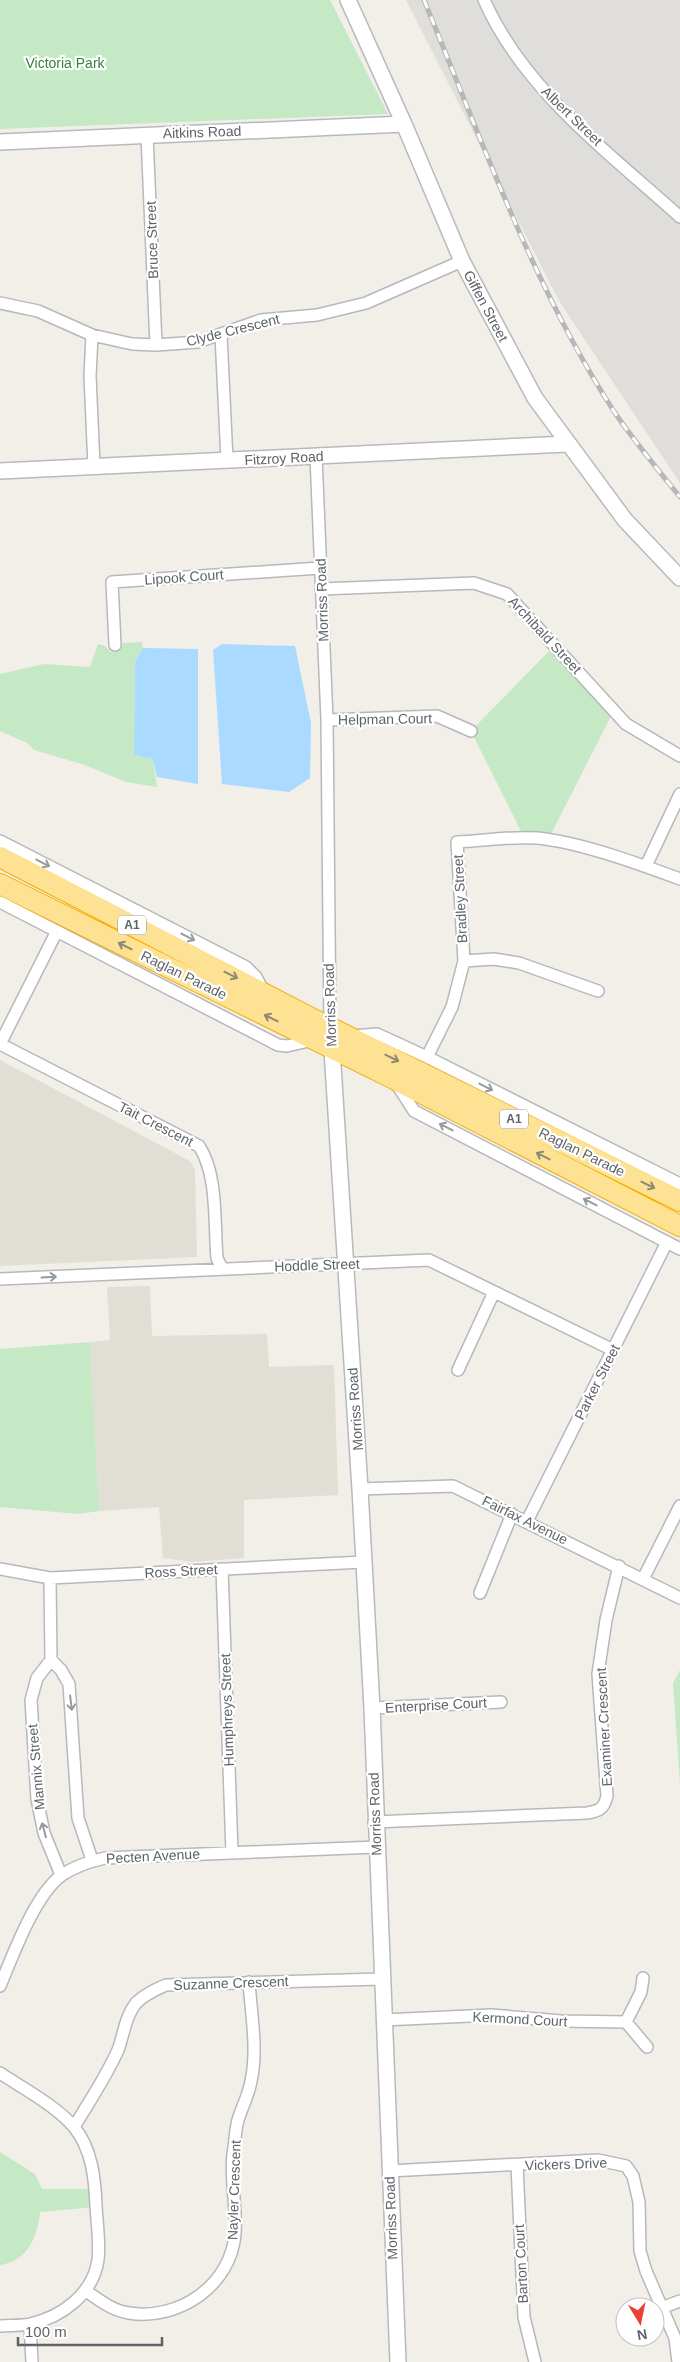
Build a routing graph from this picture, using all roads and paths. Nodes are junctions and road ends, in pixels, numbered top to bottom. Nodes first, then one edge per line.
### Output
1 (348, 0) edge
2 (484, 0) edge
3 (404, 124) junction
4 (147, 135) junction
5 (0, 142) edge
6 (680, 217) edge
7 (462, 261) junction
8 (0, 303) edge
9 (92, 335) junction
10 (221, 335) junction
11 (156, 345) junction
12 (567, 444) junction
13 (316, 456) junction
14 (227, 460) junction
15 (94, 466) junction
16 (0, 471) edge
17 (320, 568) junction
18 (680, 578) edge
19 (321, 589) junction
20 (114, 645) dead end
21 (327, 720) junction
22 (471, 731) dead end
23 (680, 756) edge
24 (680, 794) edge
25 (0, 841) edge
26 (0, 858) edge
27 (646, 866) junction
28 (680, 879) edge
29 (0, 884) edge
30 (0, 902) edge
31 (57, 931) junction
32 (464, 960) junction
33 (598, 991) dead end
34 (264, 992) junction
35 (330, 1027) junction
36 (349, 1036) junction
37 (0, 1044) edge
38 (323, 1044) junction
39 (427, 1057) junction
40 (392, 1078) junction
41 (680, 1184) edge
42 (680, 1201) edge
43 (680, 1226) edge
44 (667, 1242) junction
45 (680, 1249) edge
46 (346, 1264) junction
47 (222, 1269) junction
48 (0, 1279) edge
49 (494, 1292) junction
50 (613, 1350) junction
51 (458, 1370) dead end
52 (360, 1489) junction
53 (680, 1506) edge
54 (512, 1514) junction
55 (527, 1522) junction
56 (363, 1562) junction
57 (619, 1566) junction
58 (0, 1569) edge
59 (222, 1569) junction
60 (50, 1578) junction
61 (643, 1579) junction
62 (480, 1593) dead end
63 (680, 1598) edge
64 (51, 1660) junction
65 (501, 1702) dead end
66 (372, 1708) junction
67 (374, 1822) junction
68 (376, 1847) junction
69 (232, 1852) junction
70 (92, 1860) junction
71 (61, 1875) junction
72 (3, 1971) edge
73 (643, 1978) dead end
74 (381, 1979) junction
75 (249, 1982) junction
76 (0, 1986) edge
77 (383, 2020) junction
78 (626, 2022) junction
79 (647, 2047) dead end
80 (0, 2073) edge
81 (74, 2127) junction
82 (517, 2165) junction
83 (389, 2171) junction
84 (86, 2291) junction
85 (657, 2297) edge
86 (680, 2301) edge
87 (665, 2307) edge
88 (665, 2317) edge
89 (30, 2324) junction
90 (0, 2326) edge
91 (32, 2362) edge
92 (398, 2362) edge
93 (535, 2362) edge
94 (678, 2362) edge

1 - 3 street, Giffen Street
2 - 6 street, Albert Street
3 - 4 street, Aitkins Road
3 - 7 street, Giffen Street
4 - 5 street, Aitkins Road
4 - 11 street, Bruce Street
7 - 10 street, Clyde Crescent
7 - 12 street, Giffen Street
8 - 9 street, Clyde Crescent
9 - 11 street, Clyde Crescent
9 - 15 street
10 - 11 street, Clyde Crescent
10 - 14 street
12 - 13 street, Fitzroy Road
12 - 18 street, Giffen Street
13 - 14 street, Fitzroy Road
13 - 17 street, Morriss Road
14 - 15 street, Fitzroy Road
15 - 16 street, Fitzroy Road
17 - 19 street, Morriss Road
17 - 20 street, Lipook Court
19 - 21 street, Morriss Road
19 - 23 street, Archibald Street
21 - 22 street, Helpman Court
21 - 35 street, Morriss Road
24 - 27 street
25 -> 34 street, Raglan Parade
26 -> 34 highway, Raglan Parade / A1
27 - 28 street, Bradley Street
27 - 32 street, Bradley Street
38 -> 29 highway, Raglan Parade / A1
30 - 31 street, Raglan Parade
31 - 37 street
31 - 38 street, Raglan Parade
32 - 33 street
32 - 39 street, Bradley Street
34 - 35 highway, Raglan Parade / A1
35 - 36 highway, Raglan Parade / A1
35 - 38 street, Morriss Road
36 - 39 street, Raglan Parade
36 -> 42 highway, Raglan Parade / A1
37 - 47 street, Tait Crescent
38 - 40 highway, Raglan Parade / A1
38 - 46 street, Morriss Road
39 -> 41 street, Raglan Parade
43 -> 40 highway, Raglan Parade / A1
44 -> 40 street
44 - 45 street
44 - 50 street, Parker Street
46 - 47 street, Hoddle Street
46 - 49 street, Hoddle Street
46 - 52 street, Morriss Road
48 -> 47 street, Hoddle Street
49 - 50 street, Hoddle Street
49 - 51 street
50 - 55 street, Parker Street
52 - 54 street, Fairfax Avenue
52 - 56 street, Morriss Road
53 - 61 street
54 - 55 street, Fairfax Avenue
54 - 62 street
55 - 57 street, Fairfax Avenue
56 - 59 street, Ross Street
56 - 66 street, Morriss Road
57 - 61 street, Fairfax Avenue
57 - 67 street, Examiner Crescent
58 - 60 street, Ross Street
59 - 60 street, Ross Street
59 - 69 street, Humphreys Street
60 - 64 street
61 - 63 street, Fairfax Avenue
64 -> 70 street
71 -> 64 street, Mannix Street
65 - 66 street, Enterprise Court
66 - 67 street, Morriss Road
67 - 68 street, Morriss Road
68 - 69 street, Pecten Avenue
68 - 74 street, Morriss Road
69 - 70 street, Pecten Avenue
70 - 71 street, Pecten Avenue
71 - 72 street, Pecten Avenue
72 - 76 street, Pecten Avenue
73 - 78 street
74 - 75 street, Suzanne Crescent
74 - 77 street, Morriss Road
75 - 81 street, Suzanne Crescent
75 - 84 street, Nayler Crescent
77 - 78 street, Kermond Court
77 - 83 street, Morriss Road
78 - 79 street
80 - 81 street
81 - 84 street
82 - 83 street, Vickers Drive
82 - 85 street, Vickers Drive
82 - 93 street, Barton Court
83 - 92 street, Morriss Road
84 - 89 street
86 - 87 street
88 - 94 street, Vickers Drive
89 - 90 street
89 - 91 street

